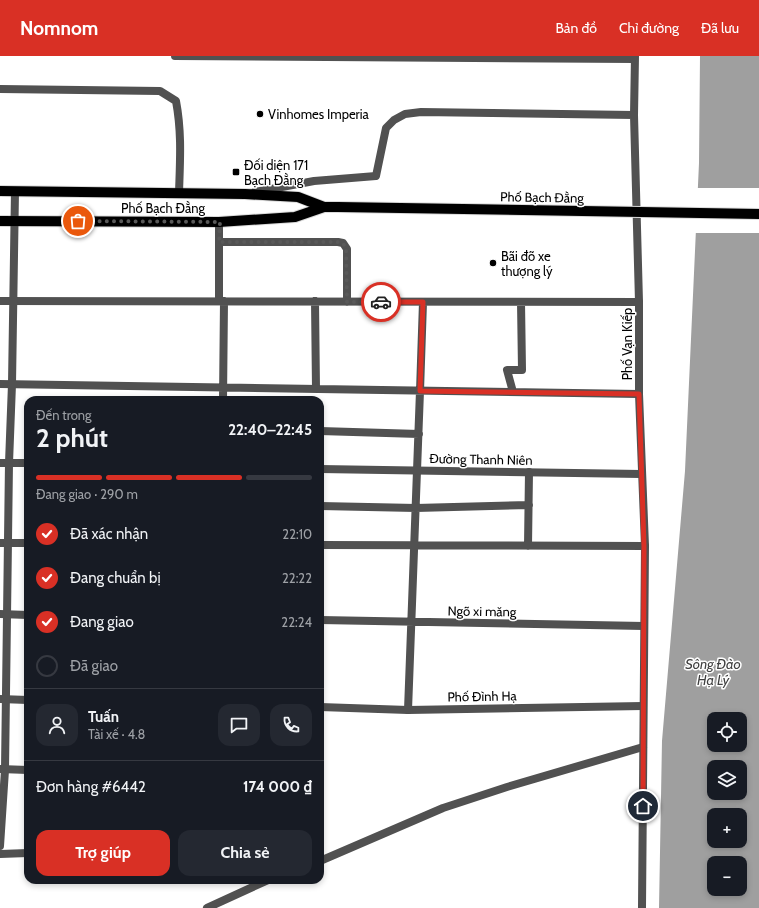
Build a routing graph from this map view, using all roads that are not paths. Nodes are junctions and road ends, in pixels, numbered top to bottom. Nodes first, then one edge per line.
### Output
1 (175, 56) edge
2 (635, 58) edge
3 (0, 89) edge
4 (634, 115) junction
5 (0, 191) edge
6 (15, 191) junction
7 (179, 193) junction
8 (245, 194) junction
9 (324, 207) junction
10 (759, 214) edge
11 (0, 221) edge
12 (15, 221) junction
13 (220, 222) junction
14 (219, 242) junction
15 (0, 301) edge
16 (13, 301) junction
17 (221, 301) junction
18 (315, 301) junction
19 (347, 302) junction
20 (423, 302) junction
21 (521, 302) junction
22 (639, 302) junction
23 (0, 384) edge
24 (12, 384) junction
25 (223, 387) junction
26 (316, 389) junction
27 (420, 391) junction
28 (513, 392) junction
29 (639, 394) junction
30 (223, 396) edge
31 (324, 431) edge
32 (418, 434) junction
33 (0, 463) edge
34 (9, 463) junction
35 (24, 463) edge
36 (324, 469) edge
37 (417, 470) junction
38 (528, 472) junction
39 (641, 474) junction
40 (528, 505) junction
41 (324, 506) edge
42 (416, 508) junction
43 (4, 543) edge
44 (24, 543) edge
45 (324, 545) edge
46 (414, 546) junction
47 (528, 546) junction
48 (644, 546) junction
49 (4, 614) edge
50 (24, 614) edge
51 (324, 620) edge
52 (411, 622) junction
53 (644, 626) junction
54 (3, 699) edge
55 (24, 700) edge
56 (643, 706) junction
57 (324, 707) edge
58 (408, 710) junction
59 (643, 747) junction
60 (3, 770) edge
61 (24, 770) edge
62 (0, 846) edge
63 (24, 853) edge
64 (0, 854) edge
65 (324, 859) edge
66 (257, 884) edge
67 (207, 908) edge
68 (642, 908) edge

1 - 2 street
2 - 4 street, Phố Vạn Kiếp
3 - 7 street
4 - 8 street
4 - 22 street, Phố Vạn Kiếp
5 - 6 main road, Phố Bạch Đằng
6 - 7 main road, Phố Bạch Đằng
6 - 12 street
7 - 8 main road, Phố Bạch Đằng
8 - 9 main road, Phố Bạch Đằng
9 - 10 main road, Phố Bạch Đằng, bridge
9 - 13 main road, Phố Bạch Đằng
11 - 12 main road, Phố Bạch Đằng
12 - 13 main road, Phố Bạch Đằng
12 - 16 street
13 - 14 street
14 - 17 street
14 - 19 street
15 - 16 street
16 - 17 street
16 - 24 street
17 - 18 street
17 - 25 street
18 - 19 street
18 - 26 street
19 - 20 street
20 - 21 street
20 - 27 street
21 - 22 street
21 - 28 street
22 - 29 street, Phố Vạn Kiếp
23 - 24 street
24 - 25 street
24 - 34 street
25 - 26 street
25 - 30 street
26 - 27 street
27 - 28 street
27 - 32 street
28 - 29 street
29 - 39 street, Phố Vạn Kiếp
31 - 32 street
32 - 37 street
33 - 34 street
34 - 35 street
34 - 43 street
36 - 37 street, Đường Thanh Niên
37 - 38 street, Đường Thanh Niên
37 - 42 street
38 - 39 street, Đường Thanh Niên
38 - 40 street
39 - 48 street, Phố Vạn Kiếp
40 - 42 street
40 - 47 street
41 - 42 street
42 - 46 street
43 - 44 street
43 - 49 street
45 - 46 street
46 - 47 street
46 - 52 street
47 - 48 street
48 - 53 street, Phố Vạn Kiếp
49 - 50 street
49 - 54 street
51 - 52 street, Ngõ xi măng
52 - 53 street, Ngõ xi măng
52 - 58 street
53 - 56 street, Phố Vạn Kiếp
54 - 55 street
54 - 60 street
56 - 58 street, Phố Đình Hạ
56 - 59 street, Phố Vạn Kiếp
57 - 58 street, Phố Đình Hạ
59 - 65 street
59 - 68 street, Phố Vạn Kiếp
60 - 61 street
60 - 62 street
63 - 64 street
66 - 67 street

